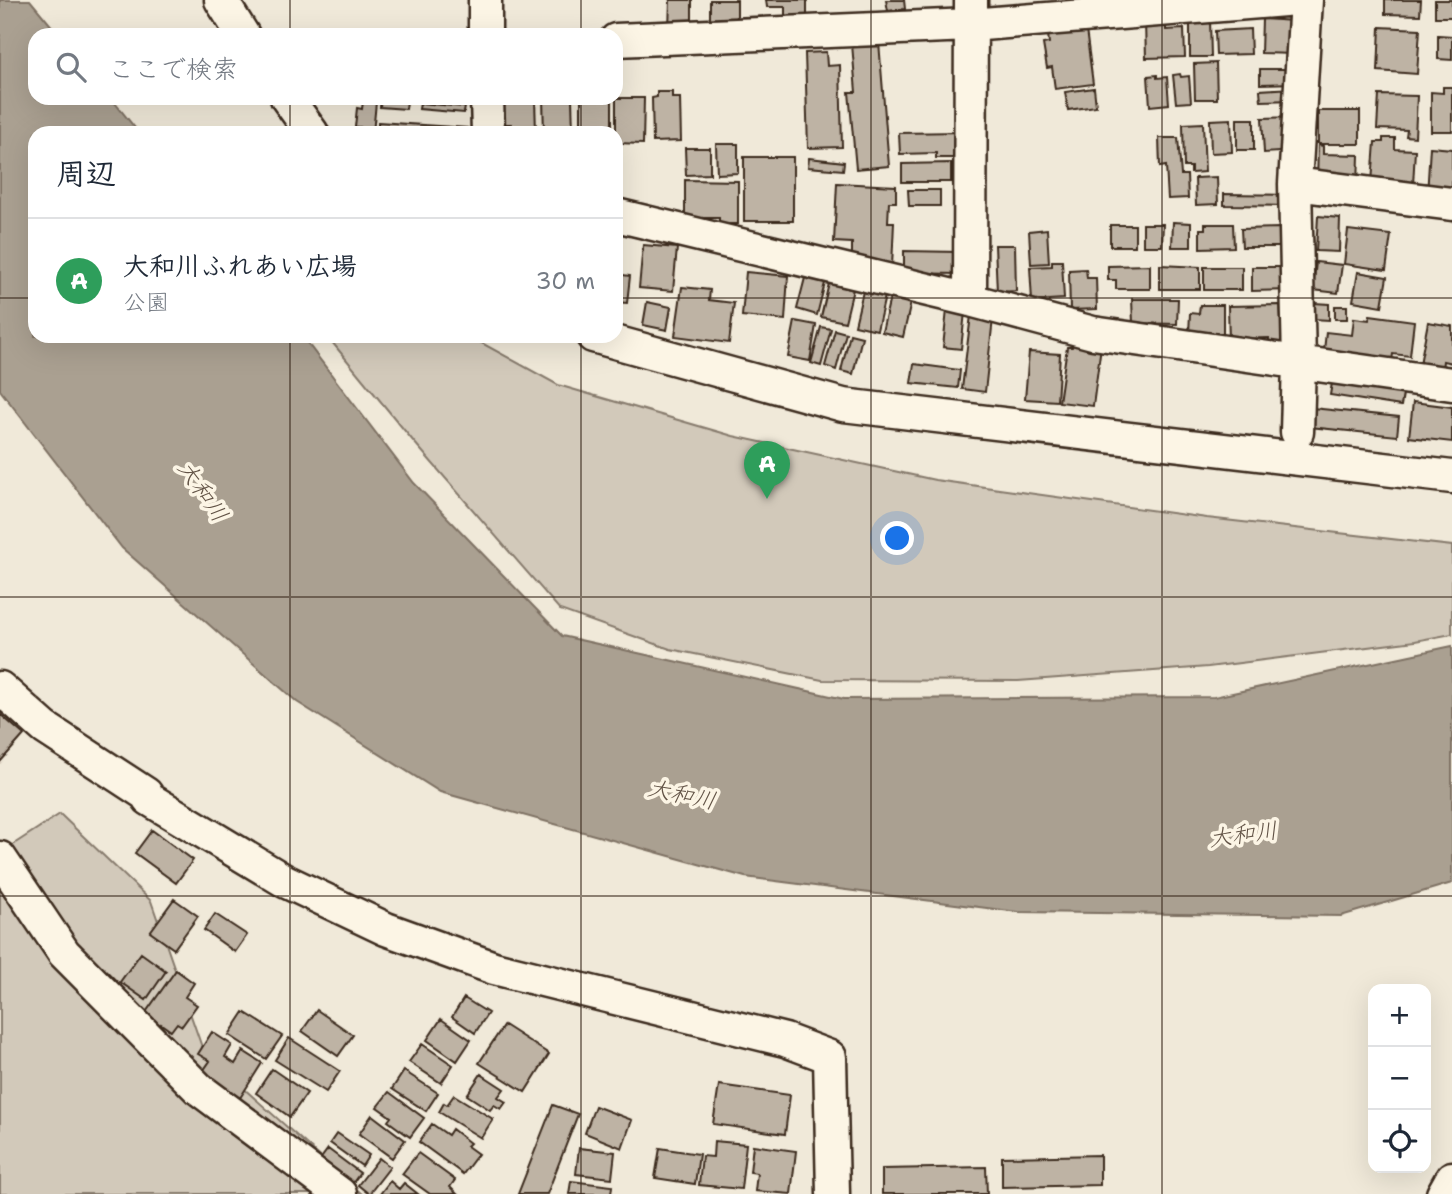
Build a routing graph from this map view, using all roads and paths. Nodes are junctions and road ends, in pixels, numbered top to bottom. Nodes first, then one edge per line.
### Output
1 (220, 0) edge
2 (485, 0) edge
3 (1285, 0) edge
4 (1306, 0) edge
5 (971, 13) edge
6 (238, 28) edge
7 (485, 28) edge
8 (623, 39) edge
9 (292, 105) edge
10 (487, 105) edge
11 (307, 126) edge
12 (488, 126) edge
13 (1295, 184) junction
14 (1452, 204) edge
15 (623, 217) edge
16 (970, 300) junction
17 (618, 343) edge
18 (1299, 362) junction
19 (1452, 384) edge
20 (1297, 432) dead end
21 (1452, 477) edge
22 (0, 688) edge
23 (0, 858) edge
24 (1452, 1178) edge
25 (340, 1194) edge
26 (833, 1194) edge
27 (1443, 1194) edge

1 - 6 street
2 - 7 street
3 - 5 street
4 - 13 street
5 - 8 street
5 - 16 street
9 - 11 street
10 - 12 street
13 - 14 street
13 - 18 street
15 - 16 street
16 - 18 street
17 - 21 street
18 - 19 street
18 - 20 street
22 - 26 street
23 - 25 street
24 - 27 street

